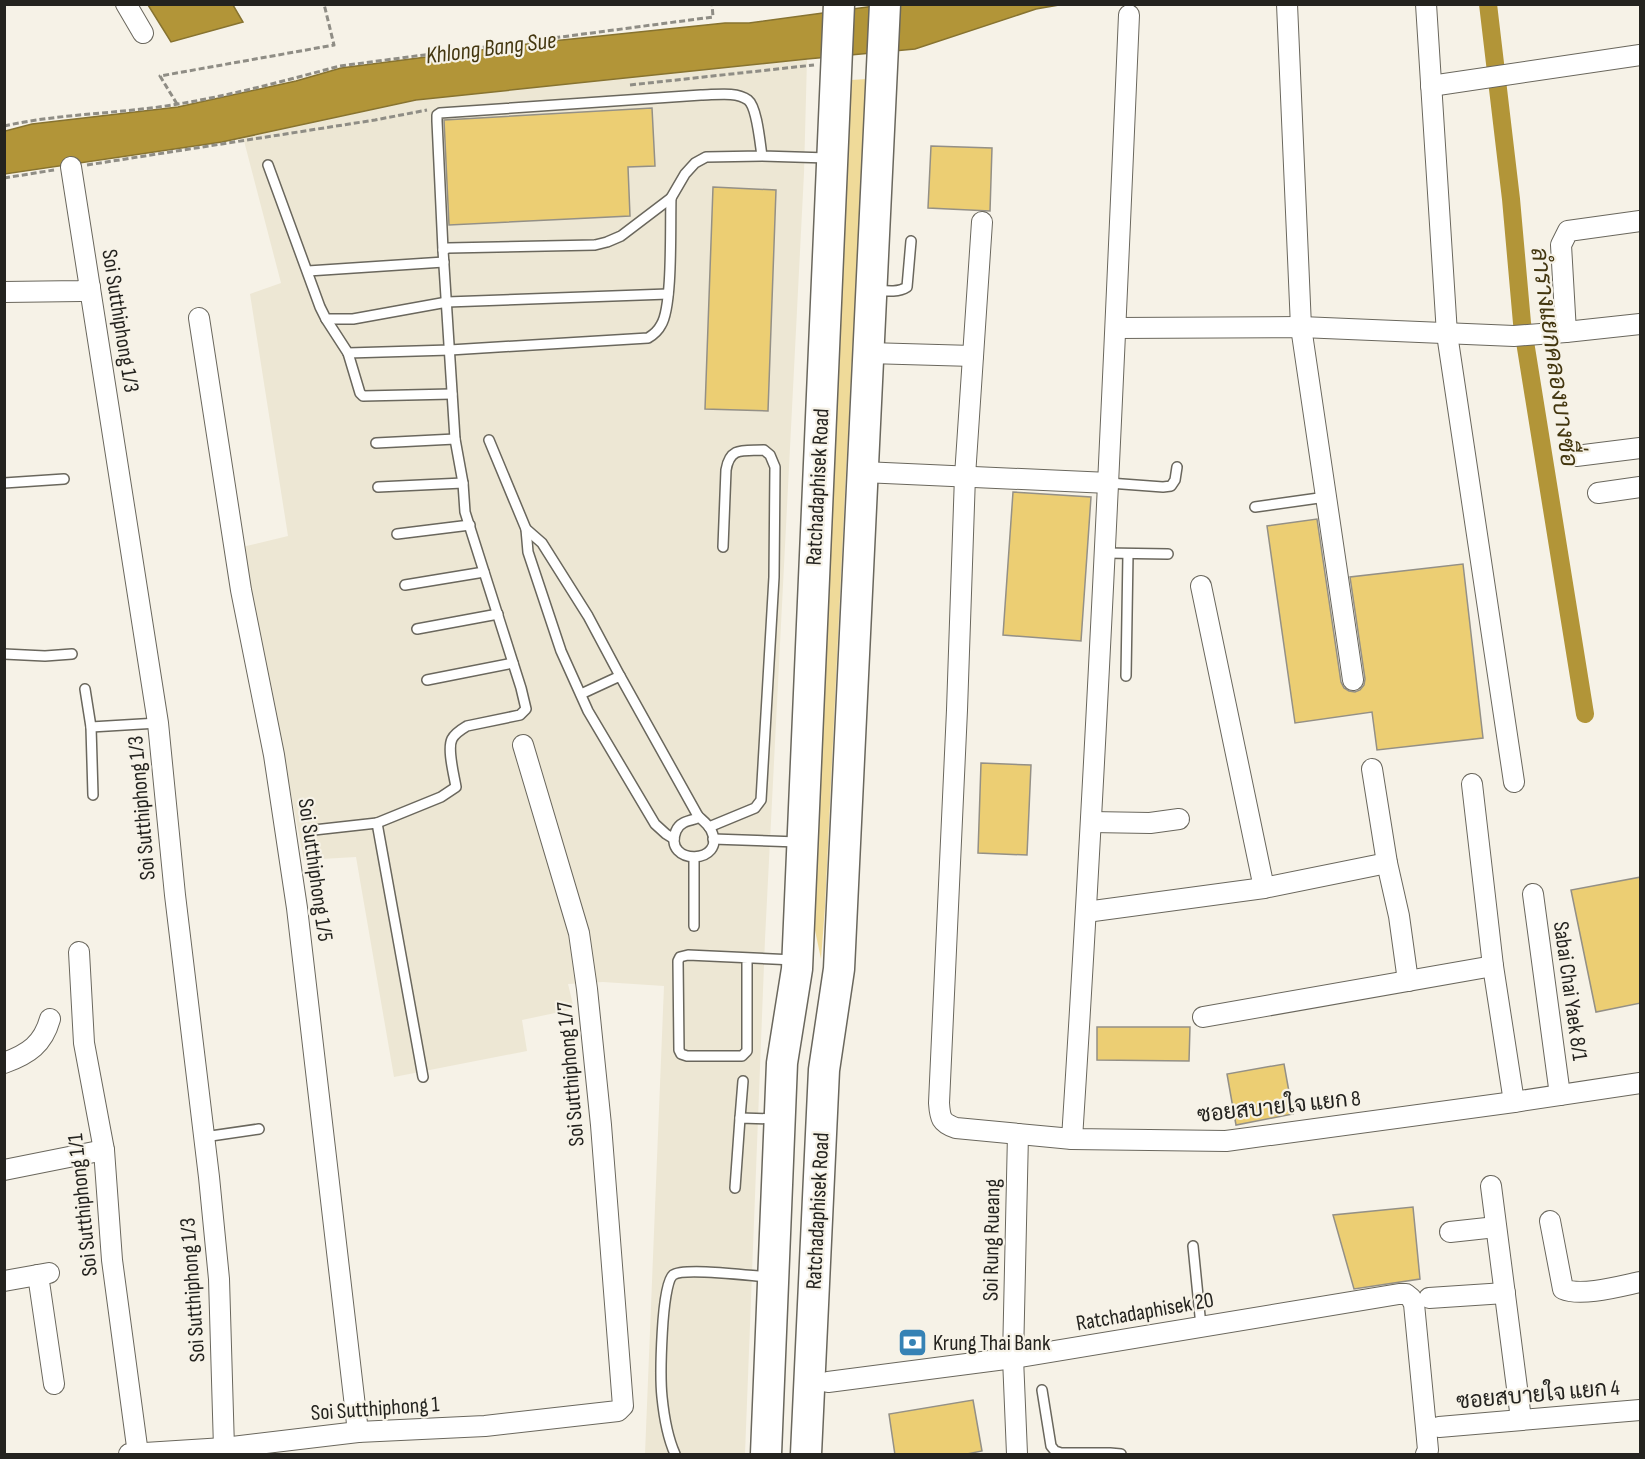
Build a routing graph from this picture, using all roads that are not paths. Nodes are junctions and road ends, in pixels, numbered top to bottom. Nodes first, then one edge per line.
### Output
1 (126, 4) edge
2 (839, 4) edge
3 (885, 4) edge
4 (1287, 4) edge
5 (1426, 4) edge
6 (1129, 15) dead end
7 (142, 33) dead end
8 (1641, 55) edge
9 (1431, 86) junction
10 (834, 143) junction
11 (762, 156) junction
12 (268, 165) dead end
13 (71, 167) road end
14 (671, 198) junction
15 (1641, 221) edge
16 (982, 222) dead end
17 (911, 241) dead end
18 (442, 250) junction
19 (444, 262) junction
20 (308, 271) junction
21 (90, 287) junction
22 (872, 290) junction
23 (4, 292) edge
24 (668, 294) junction
25 (447, 302) junction
26 (199, 318) dead end
27 (326, 319) junction
28 (1641, 324) edge
29 (1301, 327) junction
30 (1116, 328) junction
31 (1566, 332) junction
32 (1446, 334) junction
33 (450, 350) junction
34 (348, 353) junction
35 (868, 353) junction
36 (973, 356) junction
37 (452, 394) junction
38 (455, 439) junction
39 (489, 440) dead end
40 (376, 443) dead end
41 (1641, 448) edge
42 (1576, 456) dead end
43 (1177, 467) dead end
44 (863, 472) junction
45 (965, 476) junction
46 (64, 479) dead end
47 (4, 483) edge
48 (463, 483) junction
49 (1109, 483) junction
50 (378, 487) dead end
51 (1641, 487) edge
52 (1598, 493) dead end
53 (1326, 497) junction
54 (1255, 507) dead end
55 (470, 525) junction
56 (526, 528) junction
57 (397, 534) dead end
58 (723, 547) dead end
59 (1105, 553) junction
60 (1128, 554) junction
61 (1168, 554) dead end
62 (484, 572) junction
63 (405, 585) dead end
64 (1201, 586) dead end
65 (498, 614) junction
66 (417, 629) dead end
67 (4, 654) edge
68 (72, 654) dead end
69 (513, 663) junction
70 (620, 676) junction
71 (1126, 676) dead end
72 (427, 680) dead end
73 (1353, 680) dead end
74 (85, 689) dead end
75 (581, 694) junction
76 (158, 723) junction
77 (91, 727) junction
78 (523, 745) dead end
79 (1372, 769) dead end
80 (1514, 782) dead end
81 (1472, 784) dead end
82 (93, 795) dead end
83 (698, 816) junction
84 (1179, 819) dead end
85 (1091, 822) junction
86 (377, 823) junction
87 (709, 827) junction
88 (314, 830) dead end
89 (674, 839) junction
90 (713, 839) junction
91 (802, 842) junction
92 (694, 858) junction
93 (1387, 862) junction
94 (1264, 888) junction
95 (1533, 894) dead end
96 (1086, 912) junction
97 (694, 926) dead end
98 (79, 952) dead end
99 (747, 958) junction
100 (797, 965) junction
101 (1493, 966) junction
102 (839, 969) junction
103 (1408, 981) junction
104 (1203, 1017) dead end
105 (50, 1019) dead end
106 (4, 1063) edge
107 (423, 1077) dead end
108 (743, 1081) dead end
109 (1641, 1083) edge
110 (1560, 1095) junction
111 (1514, 1102) junction
112 (740, 1118) junction
113 (780, 1119) junction
114 (259, 1129) dead end
115 (1018, 1134) junction
116 (204, 1137) junction
117 (1072, 1139) junction
118 (104, 1150) junction
119 (4, 1170) edge
120 (1491, 1186) dead end
121 (735, 1188) dead end
122 (1550, 1221) dead end
123 (1496, 1227) junction
124 (1450, 1232) dead end
125 (1193, 1246) dead end
126 (773, 1277) junction
127 (4, 1281) edge
128 (1641, 1282) edge
129 (1505, 1293) junction
130 (1429, 1298) dead end
131 (1201, 1326) junction
132 (1014, 1358) junction
133 (828, 1382) junction
134 (54, 1384) dead end
135 (1042, 1390) dead end
136 (623, 1406) joint
137 (1641, 1410) edge
138 (1521, 1419) junction
139 (1439, 1427) dead end
140 (358, 1432) junction
141 (224, 1448) junction
142 (259, 1449) edge
143 (138, 1454) edge
144 (129, 1455) edge
145 (675, 1455) edge
146 (766, 1455) edge
147 (788, 1455) edge
148 (806, 1455) edge
149 (825, 1455) edge
150 (1017, 1455) edge
151 (1121, 1455) edge
152 (1426, 1455) edge

1 - 7 street
2 - 10 main road, Ratchadaphisek Road
3 - 22 main road, Ratchadaphisek Road
4 - 29 street
5 - 9 street
6 - 30 street
8 - 9 street
9 - 32 street
10 - 11 lane
10 - 91 main road, Ratchadaphisek Road
11 - 14 lane
11 - 18 lane
12 - 20 lane
13 - 21 street, Soi Sutthiphong 1/3
14 - 18 lane
14 - 24 lane
15 - 31 street
16 - 36 street
17 - 22 lane
18 - 19 lane
19 - 20 lane
19 - 25 lane
20 - 27 lane
21 - 23 street
21 - 76 street, Soi Sutthiphong 1/3
22 - 35 main road, Ratchadaphisek Road
24 - 25 lane
24 - 33 lane
25 - 27 lane
25 - 33 lane
26 - 140 street, Soi Sutthiphong 1/5
27 - 34 lane
28 - 31 street
29 - 30 street
29 - 32 street
29 - 53 street
30 - 49 street
31 - 32 street
32 - 80 street
33 - 34 lane
33 - 37 lane
34 - 37 lane
35 - 36 street
35 - 44 main road, Ratchadaphisek Road
36 - 45 street
37 - 38 lane
38 - 40 lane
38 - 48 lane
39 - 56 lane
41 - 42 street
43 - 49 lane
44 - 45 street
44 - 102 main road, Ratchadaphisek Road
45 - 49 street
45 - 115 street, ซอยสบายใจ แยก 8
46 - 47 lane
48 - 50 lane
48 - 55 lane
49 - 59 street
51 - 52 street
53 - 54 lane
53 - 73 street
55 - 57 lane
55 - 62 lane
56 - 70 lane
56 - 75 lane
58 - 87 lane
59 - 60 lane
59 - 85 street
60 - 61 lane
60 - 71 lane
62 - 63 lane
62 - 65 lane
64 - 94 street
65 - 66 lane
65 - 69 lane
67 - 68 lane
69 - 72 lane
69 - 86 lane
70 - 75 lane
70 - 83 lane
74 - 77 lane
75 - 89 lane
76 - 77 lane
76 - 116 street, Soi Sutthiphong 1/3
77 - 82 lane
78 - 136 street, Soi Sutthiphong 1/7
79 - 93 street
81 - 101 street
83 - 87 lane
83 - 89 lane
84 - 85 street
85 - 96 street
86 - 88 lane
86 - 107 lane
87 - 90 lane
89 - 92 lane
90 - 91 lane
90 - 92 lane
91 - 100 main road, Ratchadaphisek Road
92 - 97 lane
93 - 94 street
93 - 103 street
94 - 96 street
95 - 110 street, Sabai Chai Yaek 8/1
96 - 117 street
98 - 118 street, Soi Sutthiphong 1/1
99 - 99 lane
99 - 100 lane
100 - 113 main road, Ratchadaphisek Road
100 - 147 main road, Ratchadaphisek Road
101 - 103 street
101 - 111 street
102 - 133 main road, Ratchadaphisek Road
102 - 148 main road, Ratchadaphisek Road
103 - 104 street
105 - 106 street
108 - 112 lane
109 - 110 street, ซอยสบายใจ แยก 8
110 - 111 street, ซอยสบายใจ แยก 8
111 - 117 street, ซอยสบายใจ แยก 8
112 - 113 lane
112 - 121 lane
113 - 126 main road, Ratchadaphisek Road
114 - 116 lane
115 - 117 street, ซอยสบายใจ แยก 8
115 - 132 street, Soi Rung Rueang
116 - 141 street, Soi Sutthiphong 1/3
118 - 119 street
118 - 143 street, Soi Sutthiphong 1/1
120 - 123 street
122 - 128 street
123 - 124 street
123 - 129 street
125 - 131 lane
126 - 145 lane
126 - 146 main road, Ratchadaphisek Road
127 - 134 street
129 - 130 street
129 - 138 street
131 - 132 street, Ratchadaphisek 20
131 - 152 street, Ratchadaphisek 20
132 - 133 street, Ratchadaphisek 20
132 - 150 street, Soi Rung Rueang
133 - 149 main road, Ratchadaphisek Road
135 - 151 lane
136 - 140 street, Soi Sutthiphong 1
137 - 138 street, ซอยสบายใจ แยก 4
138 - 139 street, ซอยสบายใจ แยก 4
140 - 142 street, Soi Sutthiphong 1
141 - 142 street, Soi Sutthiphong 1
141 - 143 street, Soi Sutthiphong 1
143 - 144 street, Soi Sutthiphong 1

